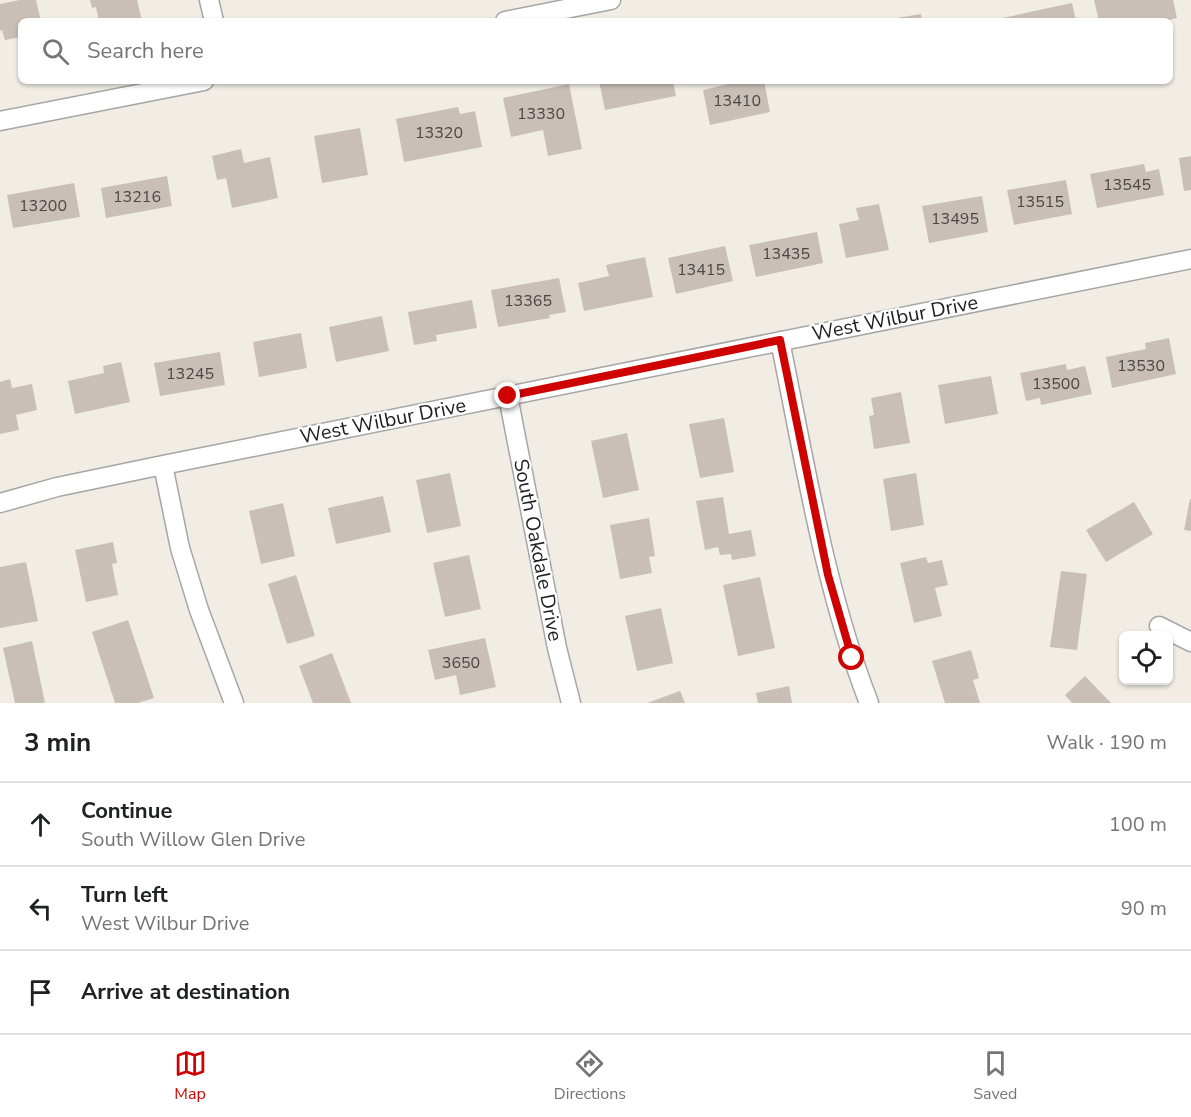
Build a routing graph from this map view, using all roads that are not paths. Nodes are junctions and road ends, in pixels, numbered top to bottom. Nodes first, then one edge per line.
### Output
1 (209, 0) edge
2 (610, 0) edge
3 (213, 18) edge
4 (520, 18) edge
5 (189, 84) edge
6 (0, 121) edge
7 (1191, 259) edge
8 (780, 340) junction
9 (508, 396) junction
10 (163, 465) junction
11 (0, 503) edge
12 (1159, 626) dead end
13 (1191, 642) edge
14 (234, 703) edge
15 (571, 703) edge
16 (869, 703) edge

1 - 3 street
2 - 4 street
5 - 6 street
7 - 8 street, West Wilbur Drive
8 - 9 street, West Wilbur Drive
8 - 16 street
9 - 10 street, West Wilbur Drive
9 - 15 street, South Oakdale Drive
10 - 11 street, West Wilbur Drive
10 - 14 street
12 - 13 street

